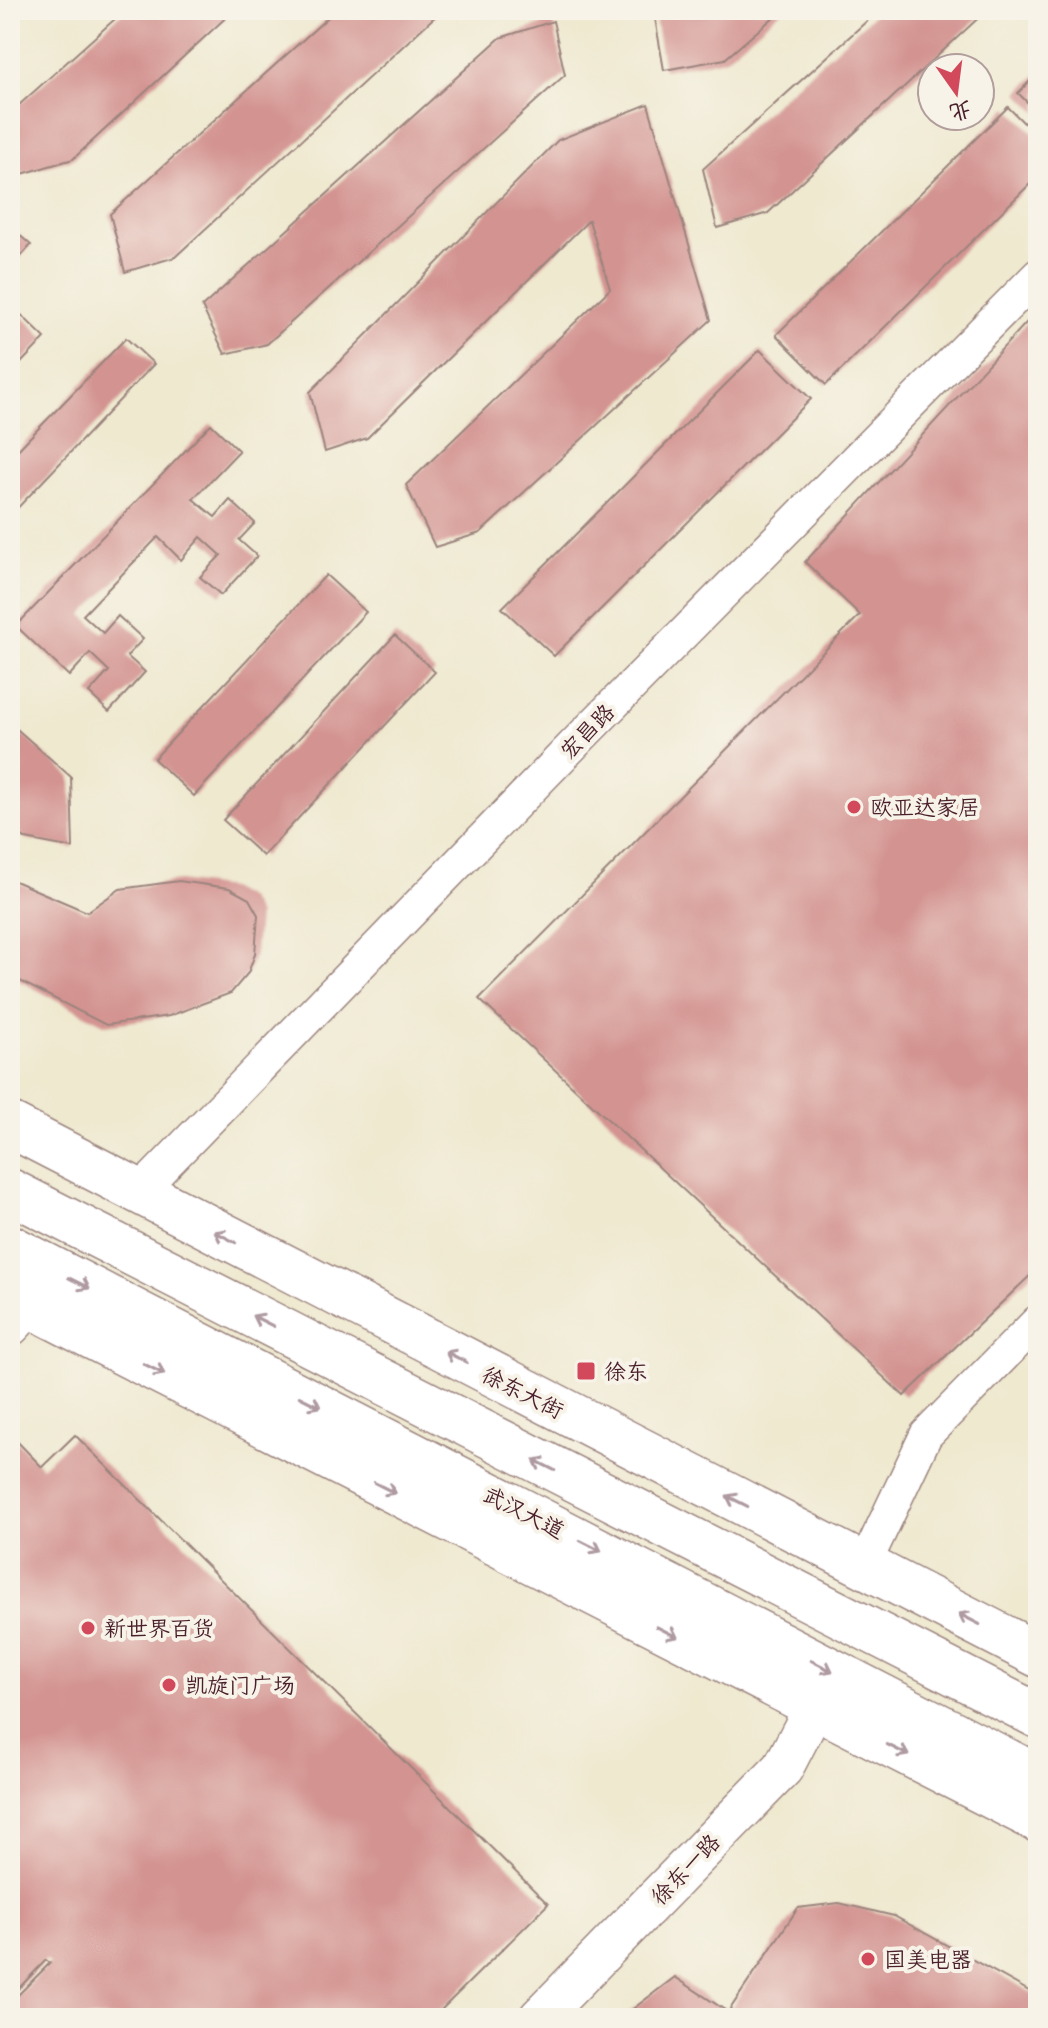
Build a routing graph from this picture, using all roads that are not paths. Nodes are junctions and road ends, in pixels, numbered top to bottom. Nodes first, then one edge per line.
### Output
1 (1038, 275) edge
2 (10, 1125) edge
3 (10, 1191) edge
4 (139, 1192) junction
5 (10, 1247) edge
6 (17, 1309) edge
7 (1038, 1321) edge
8 (864, 1566) junction
9 (1038, 1655) edge
10 (814, 1708) junction
11 (1038, 1716) edge
12 (1038, 1777) edge
13 (1038, 1820) edge
14 (539, 2018) edge

1 - 4 street, 宏昌路
2 - 4 main road, 徐东大街
11 -> 3 main road
8 -> 4 main road, 徐东大街
5 -> 12 main road, 武汉大道
6 -> 10 main road
7 - 8 street
9 -> 8 main road, 徐东大街
10 -> 13 main road
10 - 14 street, 徐东一路

